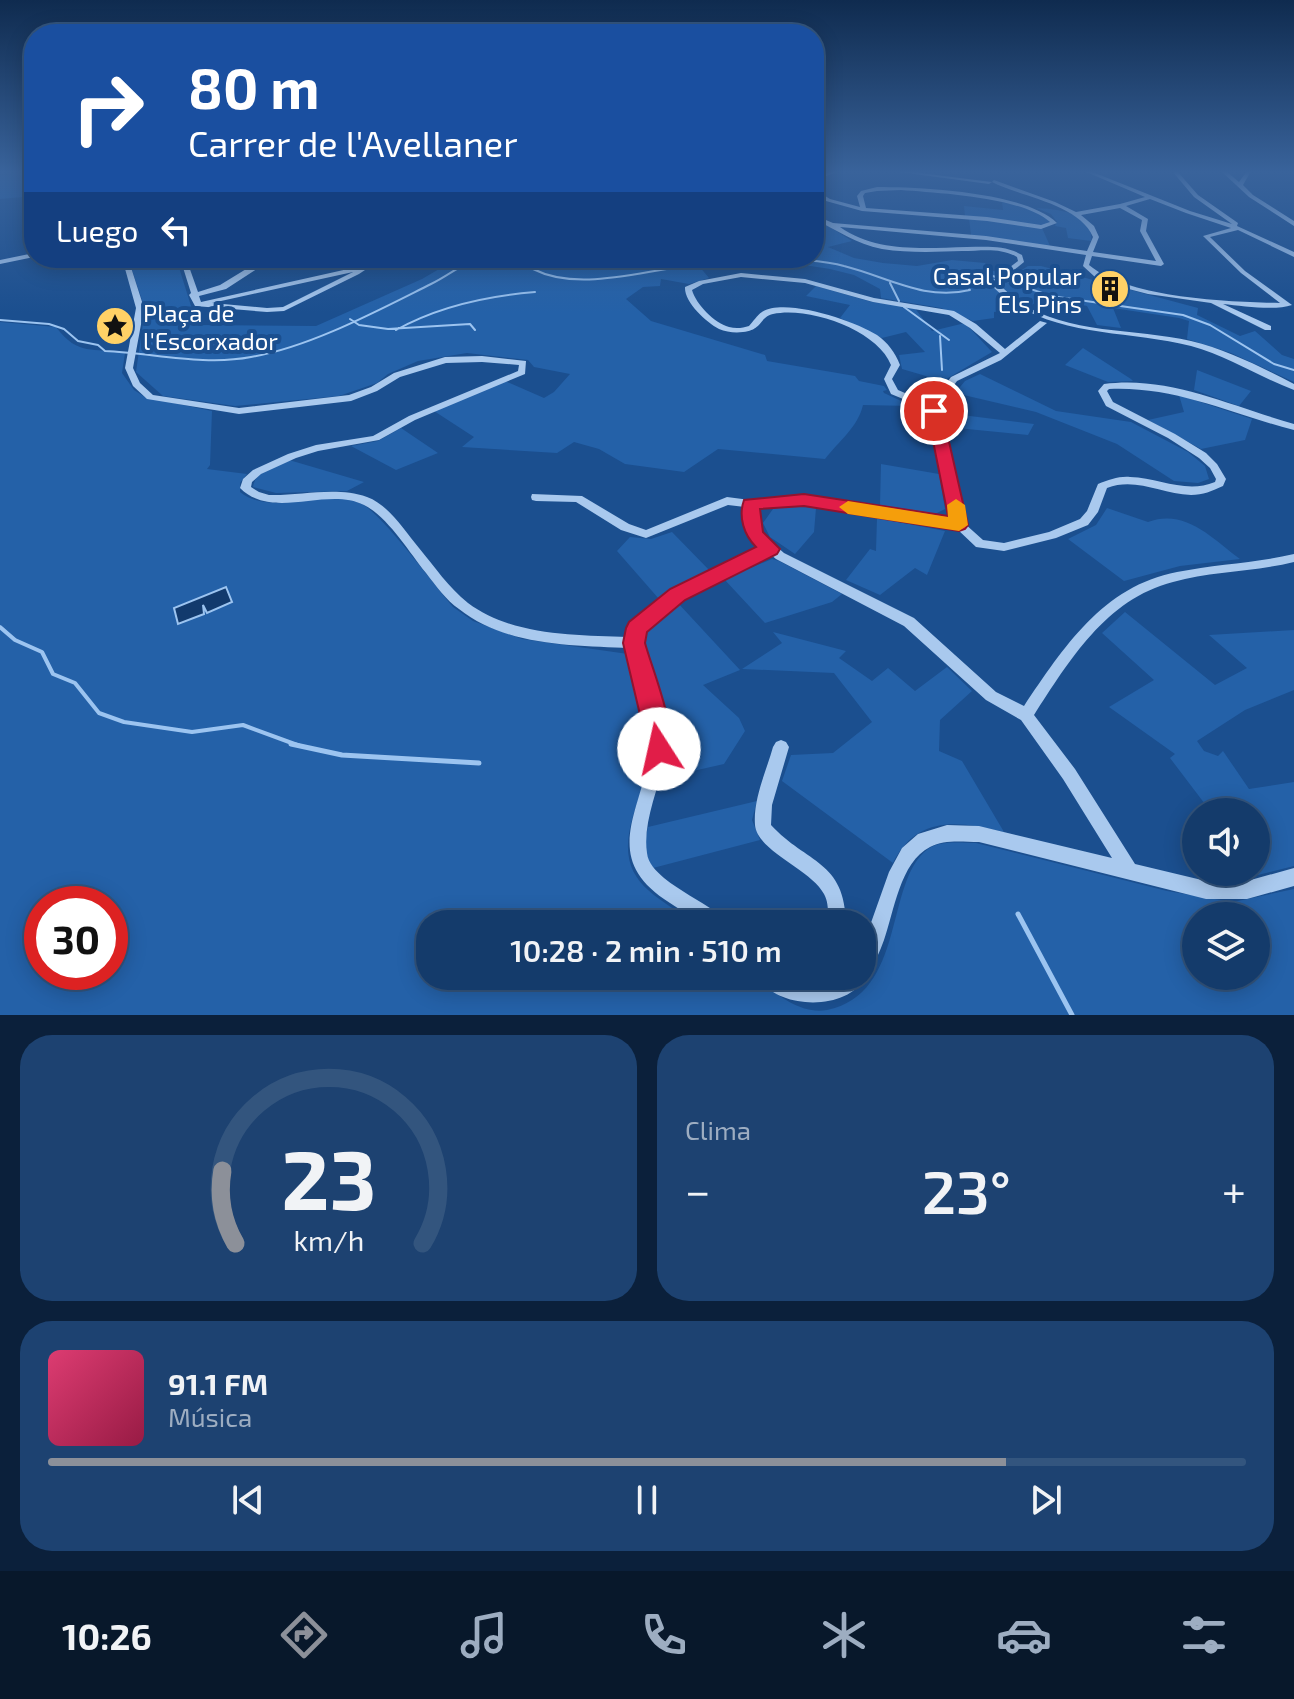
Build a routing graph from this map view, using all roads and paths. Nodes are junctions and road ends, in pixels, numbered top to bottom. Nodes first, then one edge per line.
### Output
1 (979, 218) edge
2 (1050, 218) edge
3 (1083, 218) edge
4 (1144, 218) edge
5 (1211, 218) edge
6 (1225, 218) edge
7 (824, 221) edge
8 (832, 225) junction
9 (1238, 228) junction
10 (9, 248) dead end
11 (1090, 255) junction
12 (1294, 255) edge
13 (24, 257) edge
14 (0, 261) edge
15 (129, 268) edge
16 (186, 268) edge
17 (253, 268) edge
18 (331, 268) edge
19 (366, 268) edge
20 (362, 269) junction
21 (336, 274) junction
22 (223, 287) junction
23 (193, 295) junction
24 (227, 297) junction
25 (1211, 300) junction
26 (198, 304) junction
27 (1042, 321) junction
28 (1268, 328) dead end
29 (1004, 352) junction
30 (1294, 387) edge
31 (932, 407) junction
32 (1294, 427) edge
33 (536, 497) dead end
34 (750, 504) junction
35 (959, 525) junction
36 (770, 549) junction
37 (1294, 558) edge
38 (634, 643) junction
39 (1026, 715) junction
40 (781, 747) dead end
41 (1129, 870) junction
42 (1294, 877) edge
43 (696, 910) edge
44 (838, 910) edge
45 (876, 944) edge
46 (794, 990) edge
47 (833, 990) edge
48 (800, 992) joint

1 - 2 street
3 - 11 street
4 - 11 street
5 - 9 street
6 - 9 street
7 - 8 street
8 - 11 street
8 - 27 street
9 - 12 street
9 - 25 street
10 - 14 street
11 - 25 street
13 - 14 street
15 - 38 street
16 - 23 street
17 - 22 street
18 - 21 street
19 - 20 street
20 - 21 street
20 - 26 street
21 - 24 street
22 - 23 street
22 - 24 street
23 - 26 street
24 - 26 street
25 - 28 street
27 - 29 street
27 - 30 street
29 - 31 street
29 - 31 street
31 - 35 street
32 - 35 street
33 - 34 street
34 - 35 street
34 - 36 street
36 - 38 street
36 - 39 street
37 - 39 street
38 - 43 street
39 - 41 street
40 - 44 street
41 - 42 street
41 - 45 street
46 - 48 street
47 - 48 street

